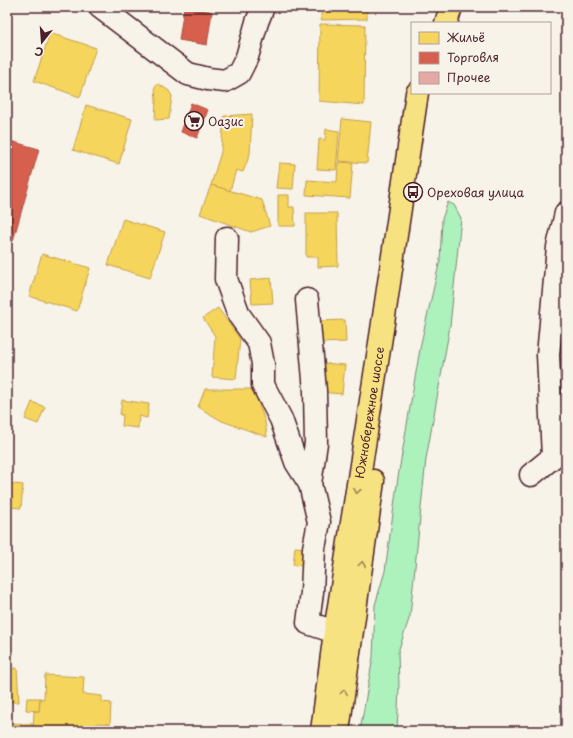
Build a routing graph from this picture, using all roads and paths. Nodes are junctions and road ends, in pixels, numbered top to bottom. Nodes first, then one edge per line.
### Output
1 (100, 7) edge
2 (264, 7) edge
3 (439, 7) edge
4 (451, 7) edge
5 (434, 22) edge
6 (446, 22) edge
7 (417, 94) edge
8 (430, 94) edge
9 (566, 213) edge
10 (226, 238) dead end
11 (307, 300) dead end
12 (531, 475) dead end
13 (310, 484) junction
14 (334, 632) junction
15 (322, 731) edge
16 (338, 731) edge

1 - 2 street
3 - 5 highway
4 - 6 highway
7 -> 14 highway, Южнобережное шоссе
16 -> 8 highway, Южнобережное шоссе
9 - 12 street
10 - 13 street
11 - 13 street
13 - 14 street
14 - 15 highway, Южнобережное шоссе

